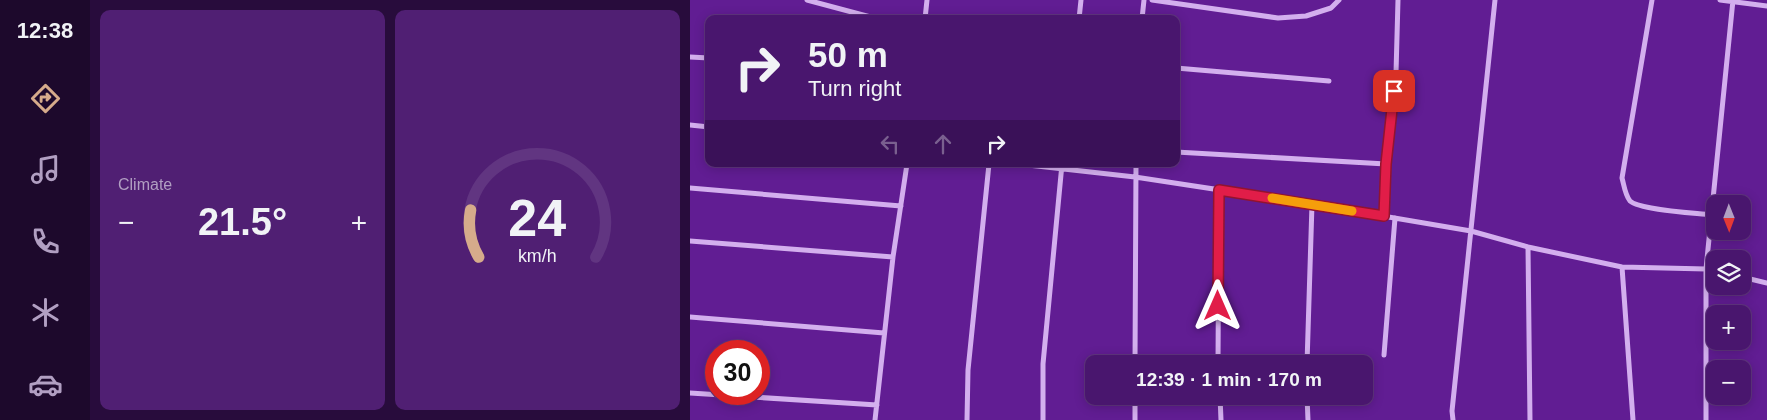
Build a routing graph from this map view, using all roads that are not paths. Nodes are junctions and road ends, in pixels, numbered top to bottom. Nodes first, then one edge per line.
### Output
1 (807, 0) edge
2 (927, 0) edge
3 (1081, 0) edge
4 (1144, 0) edge
5 (1152, 0) edge
6 (1339, 0) edge
7 (1398, 0) edge
8 (1495, 0) edge
9 (1652, 0) edge
10 (1720, 0) edge
11 (1733, 1) edge
12 (1767, 6) edge
13 (863, 15) edge
14 (925, 15) edge
15 (1079, 15) edge
16 (1142, 15) edge
17 (690, 57) edge
18 (705, 58) edge
19 (1180, 68) edge
20 (1329, 81) dead end
21 (690, 125) edge
22 (705, 126) edge
23 (1180, 152) edge
24 (1386, 164) junction
25 (908, 167) edge
26 (989, 167) edge
27 (1061, 167) edge
28 (1068, 167) edge
29 (1136, 167) edge
30 (1135, 177) junction
31 (690, 188) edge
32 (1219, 190) junction
33 (1713, 195) edge
34 (1312, 204) junction
35 (901, 206) junction
36 (1706, 214) edge
37 (1384, 216) junction
38 (1396, 218) junction
39 (1472, 231) junction
40 (690, 241) edge
41 (1528, 247) junction
42 (893, 257) junction
43 (1622, 267) junction
44 (1706, 269) edge
45 (1751, 279) edge
46 (1767, 283) edge
47 (1706, 295) edge
48 (690, 317) edge
49 (884, 333) junction
50 (1135, 355) edge
51 (1218, 355) edge
52 (1306, 355) edge
53 (1384, 355) dead end
54 (690, 393) edge
55 (877, 405) junction
56 (1135, 405) edge
57 (1220, 405) edge
58 (1307, 405) edge
59 (875, 420) edge
60 (967, 420) edge
61 (1043, 420) edge
62 (1135, 420) edge
63 (1221, 420) edge
64 (1308, 420) edge
65 (1453, 420) edge
66 (1530, 420) edge
67 (1633, 420) edge
68 (1706, 420) edge

1 - 13 street
2 - 14 street
3 - 15 street
4 - 16 street
5 - 6 street
7 - 24 street
8 - 39 street
9 - 36 street
10 - 11 street
11 - 12 street
11 - 33 street
17 - 18 street
19 - 20 street
21 - 22 street
23 - 24 street
24 - 37 street
25 - 35 street
26 - 60 street
27 - 61 street
28 - 30 street
29 - 30 street
30 - 32 street
30 - 50 street
31 - 35 street
32 - 34 street
32 - 51 street
34 - 37 street
34 - 52 street
35 - 42 street
37 - 38 street
38 - 39 street
38 - 53 street
39 - 41 street
39 - 65 street
40 - 42 street
41 - 43 street
41 - 66 street
42 - 49 street
43 - 44 street
43 - 67 street
45 - 46 street
47 - 68 street
48 - 49 street
49 - 55 street
54 - 55 street
55 - 59 street
56 - 62 street
57 - 63 street
58 - 64 street

